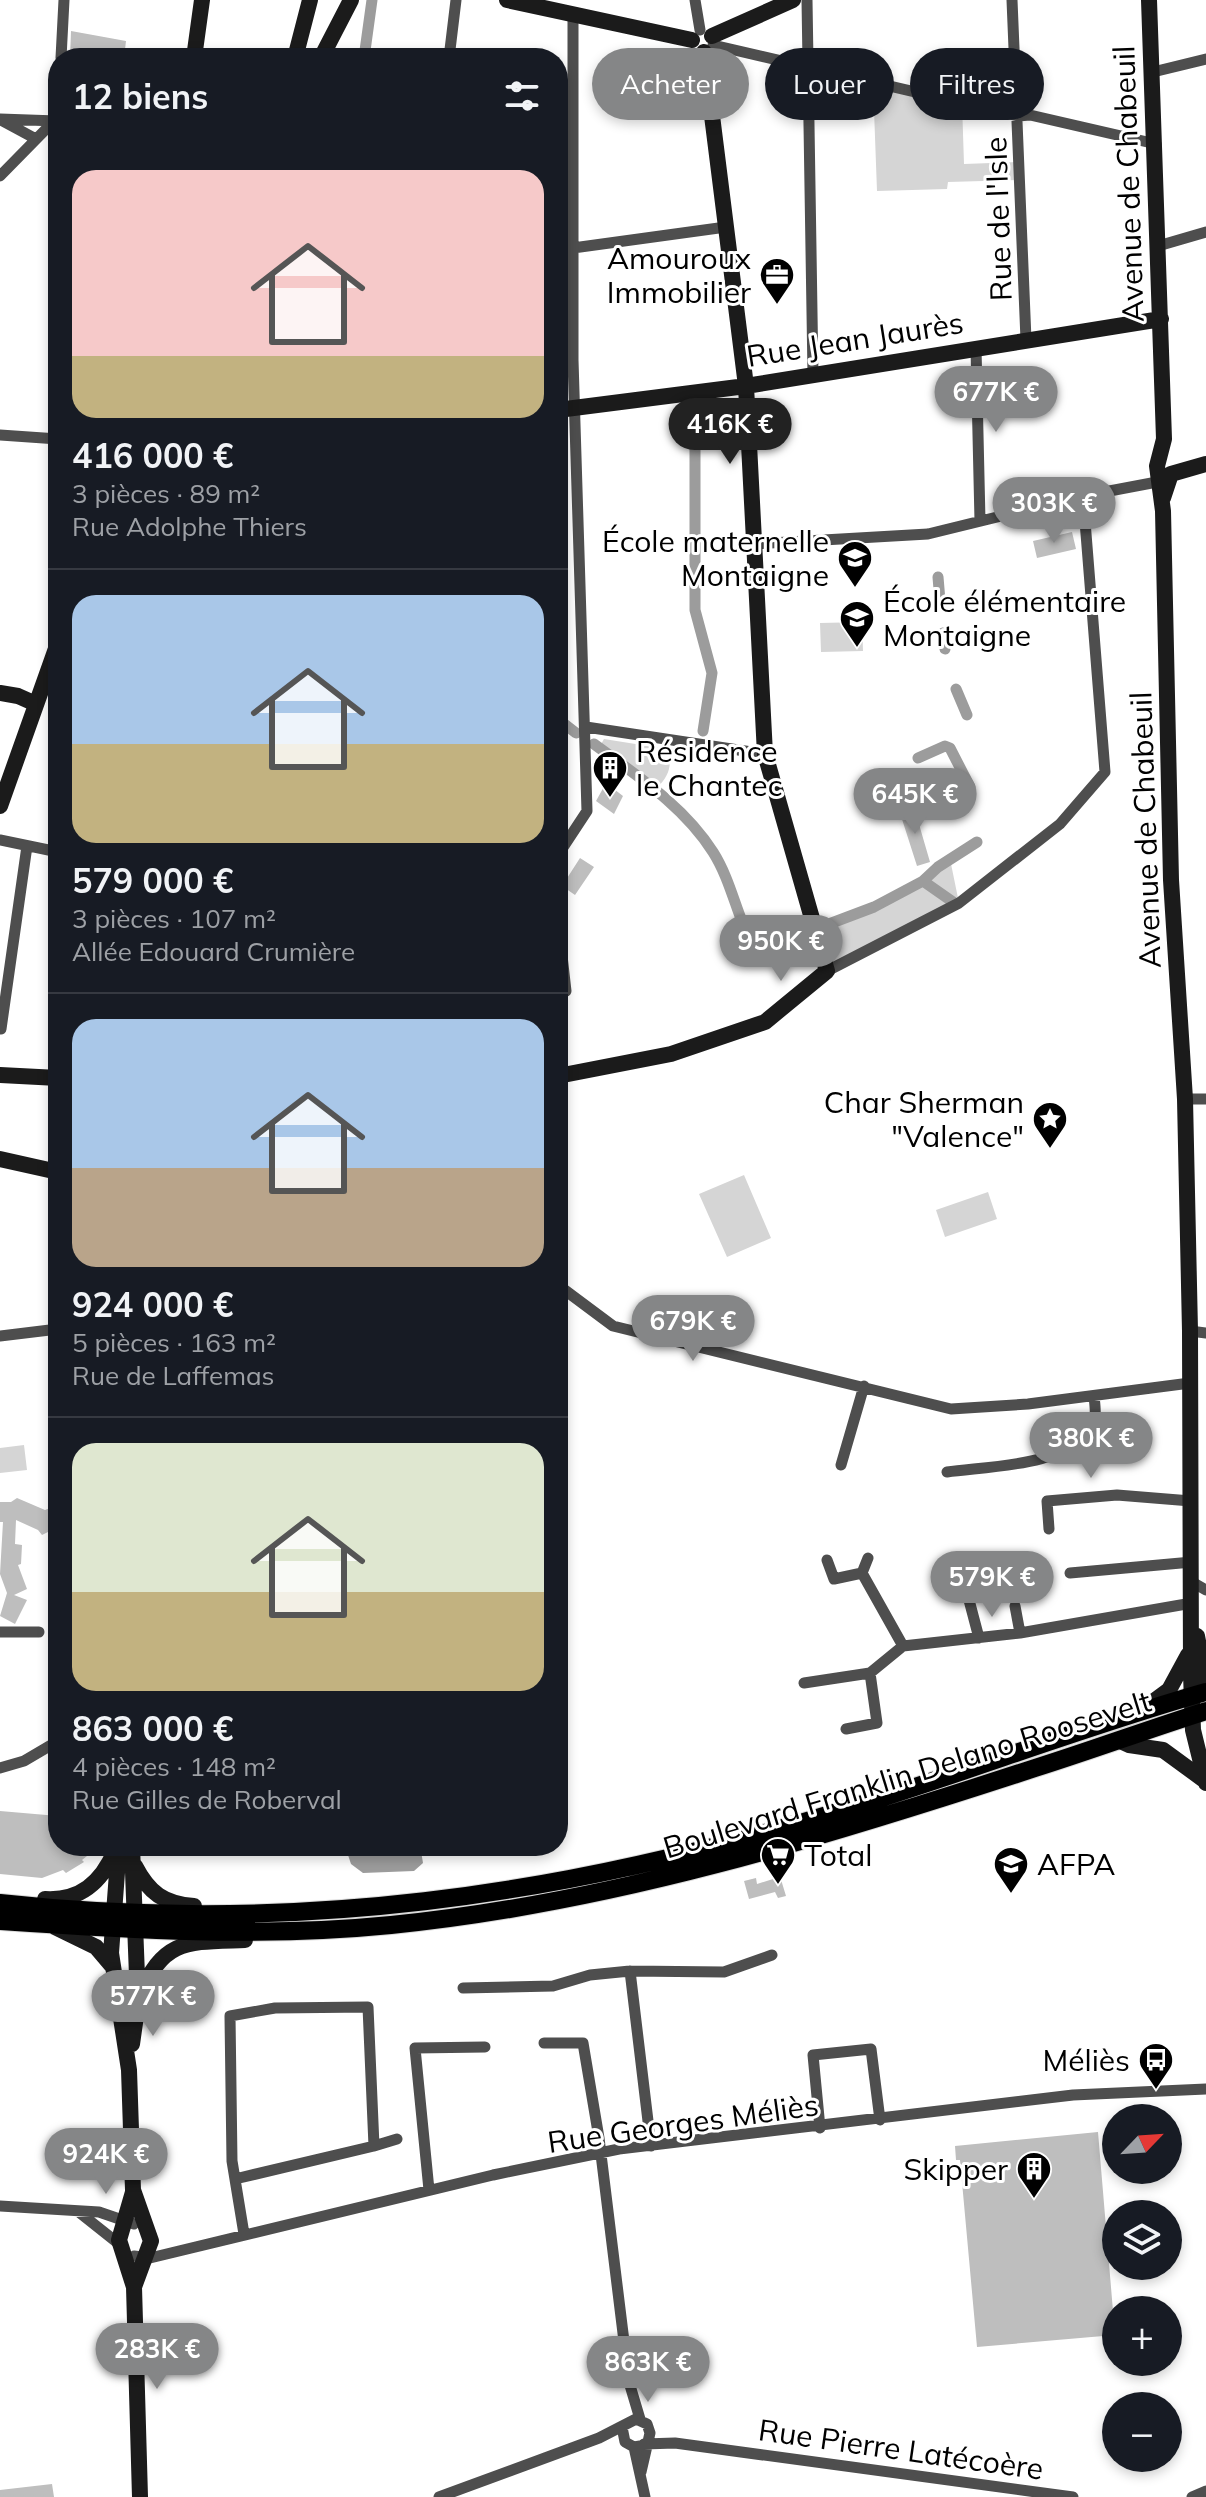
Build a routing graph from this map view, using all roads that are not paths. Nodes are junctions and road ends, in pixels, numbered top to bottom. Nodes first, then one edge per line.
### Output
1 (64, 0) edge
2 (202, 0) edge
3 (310, 0) edge
4 (351, 0) edge
5 (456, 0) edge
6 (507, 0) edge
7 (695, 0) edge
8 (793, 0) edge
9 (807, 0) edge
10 (1012, 0) edge
11 (1149, 0) edge
12 (573, 16) junction
13 (704, 41) junction
14 (62, 48) edge
15 (195, 48) edge
16 (298, 48) edge
17 (326, 48) edge
18 (450, 48) edge
19 (808, 48) edge
20 (1014, 48) edge
21 (765, 57) edge
22 (1206, 59) edge
23 (1153, 72) junction
24 (1044, 118) edge
25 (0, 119) edge
26 (809, 120) edge
27 (1018, 120) edge
28 (48, 121) edge
29 (48, 128) edge
30 (36, 139) junction
31 (1156, 144) junction
32 (0, 176) edge
33 (726, 227) junction
34 (1206, 232) edge
35 (1158, 246) junction
36 (573, 248) junction
37 (1161, 319) junction
38 (1026, 340) junction
39 (976, 348) junction
40 (568, 364) edge
41 (813, 375) junction
42 (746, 386) junction
43 (568, 410) edge
44 (0, 435) edge
45 (48, 438) edge
46 (1164, 439) junction
47 (568, 442) edge
48 (1206, 464) edge
49 (1186, 467) junction
50 (1157, 482) junction
51 (1083, 496) junction
52 (1163, 506) junction
53 (980, 521) junction
54 (754, 544) junction
55 (48, 671) edge
56 (0, 693) edge
57 (36, 704) junction
58 (586, 727) junction
59 (765, 754) junction
60 (0, 806) edge
61 (0, 840) edge
62 (568, 840) edge
63 (27, 846) junction
64 (48, 850) edge
65 (827, 971) junction
66 (1, 1029) edge
67 (568, 1074) edge
68 (0, 1075) edge
69 (48, 1077) edge
70 (1185, 1099) junction
71 (1206, 1099) edge
72 (0, 1159) edge
73 (48, 1170) edge
74 (568, 1292) edge
75 (48, 1330) edge
76 (1198, 1332) edge
77 (0, 1336) edge
78 (1190, 1383) junction
79 (864, 1386) junction
80 (1094, 1396) junction
81 (841, 1465) dead end
82 (947, 1472) dead end
83 (1191, 1501) junction
84 (1199, 1527) edge
85 (1049, 1529) dead end
86 (868, 1558) dead end
87 (827, 1560) dead end
88 (1192, 1562) junction
89 (952, 1565) dead end
90 (862, 1573) junction
91 (1070, 1573) dead end
92 (1199, 1586) edge
93 (1015, 1606) dead end
94 (1192, 1607) junction
95 (0, 1632) edge
96 (39, 1632) dead end
97 (1020, 1633) junction
98 (979, 1638) junction
99 (903, 1646) junction
100 (1199, 1651) edge
101 (870, 1673) junction
102 (804, 1683) dead end
103 (1200, 1687) edge
104 (1199, 1713) edge
105 (1135, 1715) junction
106 (846, 1729) dead end
107 (1118, 1740) junction
108 (48, 1747) edge
109 (0, 1768) edge
110 (1205, 1781) edge
111 (112, 1856) edge
112 (117, 1856) edge
113 (133, 1856) edge
114 (133, 1856) edge
115 (0, 1900) edge
116 (219, 1914) junction
117 (114, 1920) junction
118 (0, 1921) edge
119 (135, 1922) junction
120 (50, 1925) junction
121 (323, 1930) junction
122 (772, 1955) dead end
123 (113, 1967) junction
124 (630, 1971) junction
125 (463, 1988) dead end
126 (138, 2002) junction
127 (544, 2043) dead end
128 (485, 2047) dead end
129 (129, 2070) junction
130 (1206, 2089) edge
131 (880, 2120) junction
132 (820, 2128) junction
133 (397, 2139) dead end
134 (374, 2146) junction
135 (651, 2146) junction
136 (600, 2153) junction
137 (235, 2179) junction
138 (429, 2190) junction
139 (0, 2206) edge
140 (80, 2213) junction
141 (244, 2234) junction
142 (134, 2240) junction
143 (174, 2252) junction
144 (630, 2390) junction
145 (623, 2429) junction
146 (644, 2437) junction
147 (1206, 2491) edge
148 (140, 2497) edge
149 (439, 2497) edge
150 (645, 2497) edge
151 (1073, 2497) edge
152 (1192, 2497) edge

1 - 14 street
2 - 15 street
3 - 16 street
4 - 17 street
5 - 18 street
6 - 12 street
7 - 13 street
8 - 13 street
9 - 19 street
10 - 20 street, Rue de l'Isle
11 - 23 street, Avenue de Chabeuil
12 - 13 street
12 - 36 street
13 - 21 street
13 - 33 street
22 - 23 street
23 - 31 street, Avenue de Chabeuil
24 - 31 street
25 - 28 street
25 - 30 street
26 - 41 street
27 - 38 street, Rue de l'Isle
29 - 30 street
30 - 32 street
31 - 35 street, Avenue de Chabeuil
33 - 36 street
33 - 42 street
34 - 35 street
35 - 37 street, Avenue de Chabeuil
36 - 40 street
37 - 38 street, Rue Jean Jaurès
37 - 46 street, Avenue de Chabeuil
38 - 39 street, Rue Jean Jaurès
39 - 41 street, Rue Jean Jaurès
39 - 53 street
41 - 42 street, Rue Jean Jaurès
42 - 43 street, Rue Jean Jaurès
42 - 54 street
44 - 45 street
46 - 49 street
46 - 50 street, Avenue de Chabeuil
47 - 58 street
48 - 49 street
49 - 52 street
50 - 51 street
50 - 52 street, Avenue de Chabeuil
51 - 53 street
51 - 65 street
52 - 70 street, Avenue de Chabeuil
53 - 54 street
54 - 59 street
55 - 57 street
56 - 57 street
57 - 60 street
58 - 59 street
58 - 62 street
59 - 65 street
61 - 63 street
63 - 64 street
63 - 66 street
65 - 67 street
68 - 69 street
70 - 71 street
70 - 76 street, Avenue de Chabeuil
72 - 73 street
74 - 79 street
75 - 77 street
76 - 78 street, Avenue de Chabeuil
78 - 80 street
78 - 83 street, Avenue de Chabeuil
79 - 80 street
79 - 81 street
80 - 82 street
83 - 84 street, Avenue de Chabeuil
83 - 85 street
84 - 88 street, Avenue de Chabeuil
86 - 90 street
87 - 90 street
88 - 91 street
88 - 92 street, Avenue de Chabeuil
89 - 98 street
90 - 99 street
92 - 94 street, Avenue de Chabeuil
93 - 97 street
94 - 97 street
94 - 100 street, Avenue de Chabeuil
95 - 96 street
97 - 98 street
98 - 99 street
99 - 101 street
100 - 103 street, Avenue de Chabeuil
100 - 105 street, Avenue de Chabeuil
101 - 102 street
101 - 106 street
103 - 104 street, Avenue de Chabeuil
103 - 105 main road, Boulevard Franklin Delano Roosevelt
104 - 107 main road, Boulevard Franklin Delano Roosevelt
104 - 110 street, Avenue de Chabeuil
105 - 116 main road, Boulevard Franklin Delano Roosevelt
107 - 110 street
107 - 121 main road, Boulevard Franklin Delano Roosevelt
108 - 109 street
111 - 115 street
112 - 117 street
113 - 116 street
114 - 119 street
115 - 117 main road
116 - 119 main road, Boulevard Franklin Delano Roosevelt
117 - 119 main road, Boulevard Franklin Delano Roosevelt
117 - 120 main road
117 - 123 street
118 - 120 main road
119 - 121 main road, Boulevard Franklin Delano Roosevelt
119 - 126 street
120 - 123 street
121 - 126 street
122 - 124 street
123 - 129 street
124 - 125 street
124 - 135 street
126 - 129 street
127 - 136 street
128 - 138 street
129 - 142 street
130 - 131 street, Rue Georges Méliès
131 - 132 street, Rue Georges Méliès
131 - 132 street
132 - 135 street, Rue Georges Méliès
133 - 134 street
134 - 137 street
134 - 137 street
135 - 136 street, Rue Georges Méliès
136 - 138 street, Rue Georges Méliès
136 - 144 street
137 - 141 street
138 - 141 street, Rue Georges Méliès
139 - 140 street
140 - 142 street
140 - 142 street
141 - 143 street, Rue Georges Méliès
142 - 143 street, Rue Georges Méliès
142 - 143 street
142 - 148 street
144 - 145 street
144 - 146 street
145 - 146 street, Rue Pierre Latécoère
145 - 146 street
145 - 149 street
146 - 150 street
146 - 151 street, Rue Pierre Latécoère
147 - 152 street

